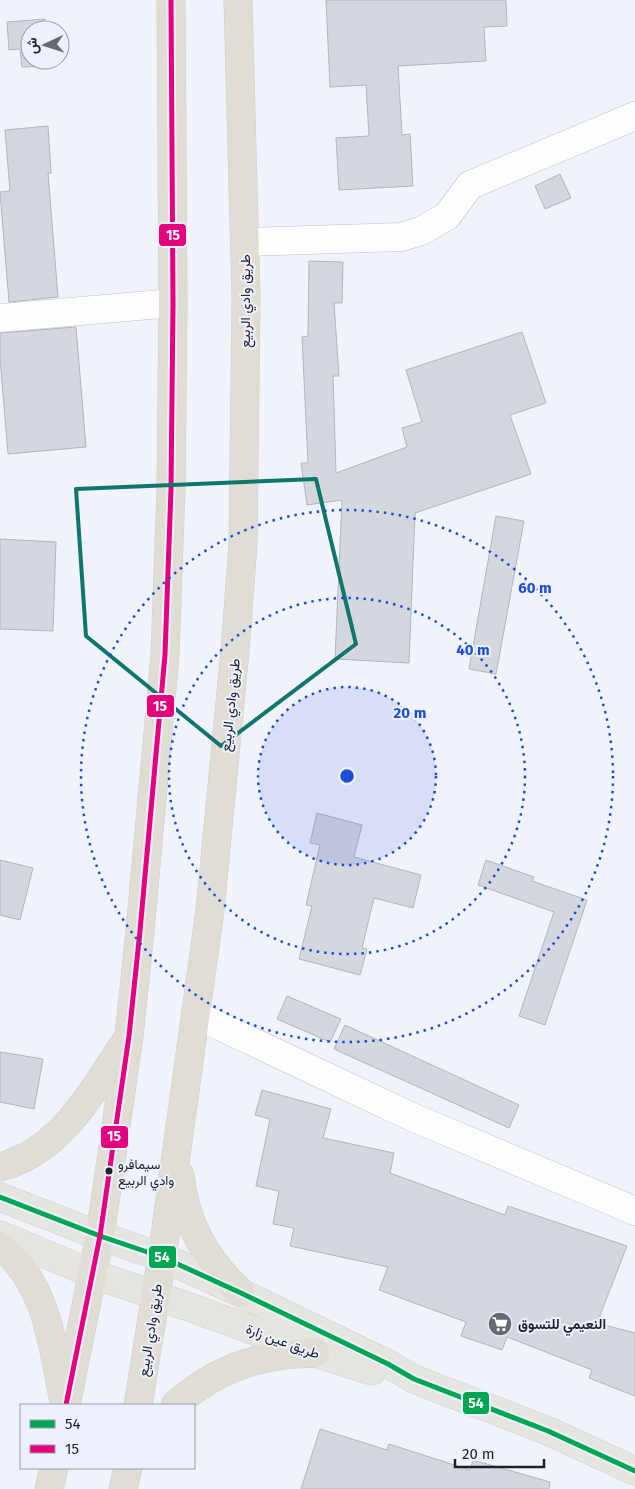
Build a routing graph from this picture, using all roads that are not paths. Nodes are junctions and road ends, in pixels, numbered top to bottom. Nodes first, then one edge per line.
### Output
1 (172, 0) edge
2 (238, 0) edge
3 (635, 116) edge
4 (246, 242) junction
5 (173, 303) junction
6 (0, 318) edge
7 (196, 1016) junction
8 (129, 1036) junction
9 (178, 1143) junction
10 (0, 1167) edge
11 (0, 1196) edge
12 (635, 1211) edge
13 (0, 1235) edge
14 (100, 1236) junction
15 (0, 1246) edge
16 (162, 1257) junction
17 (93, 1274) junction
18 (241, 1293) junction
19 (156, 1295) junction
20 (315, 1353) junction
21 (414, 1379) junction
22 (66, 1404) edge
23 (66, 1404) edge
24 (138, 1404) edge
25 (176, 1404) edge
26 (54, 1469) edge
27 (128, 1469) edge
28 (635, 1471) edge
29 (49, 1489) edge
30 (123, 1489) edge

1 - 5 highway
2 - 4 highway, طريق وادي الربيع
3 - 4 street
4 - 7 highway, طريق وادي الربيع
5 - 6 street
5 - 8 highway
7 - 9 highway, طريق وادي الربيع
7 - 12 street
8 - 10 highway
8 - 14 highway
9 - 16 highway, طريق وادي الربيع
9 - 18 highway
11 - 14 main road
13 - 17 main road, طريق عين زارة
14 - 16 main road
14 - 17 highway
15 - 23 highway
16 - 18 main road
16 - 19 highway, طريق وادي الربيع
17 - 19 main road, طريق عين زارة
17 - 22 highway
18 - 21 main road
19 - 20 main road, طريق عين زارة
19 - 24 highway, طريق وادي الربيع
20 - 21 main road, طريق عين زارة
20 - 25 highway
21 - 28 main road
26 - 29 highway
27 - 30 highway

